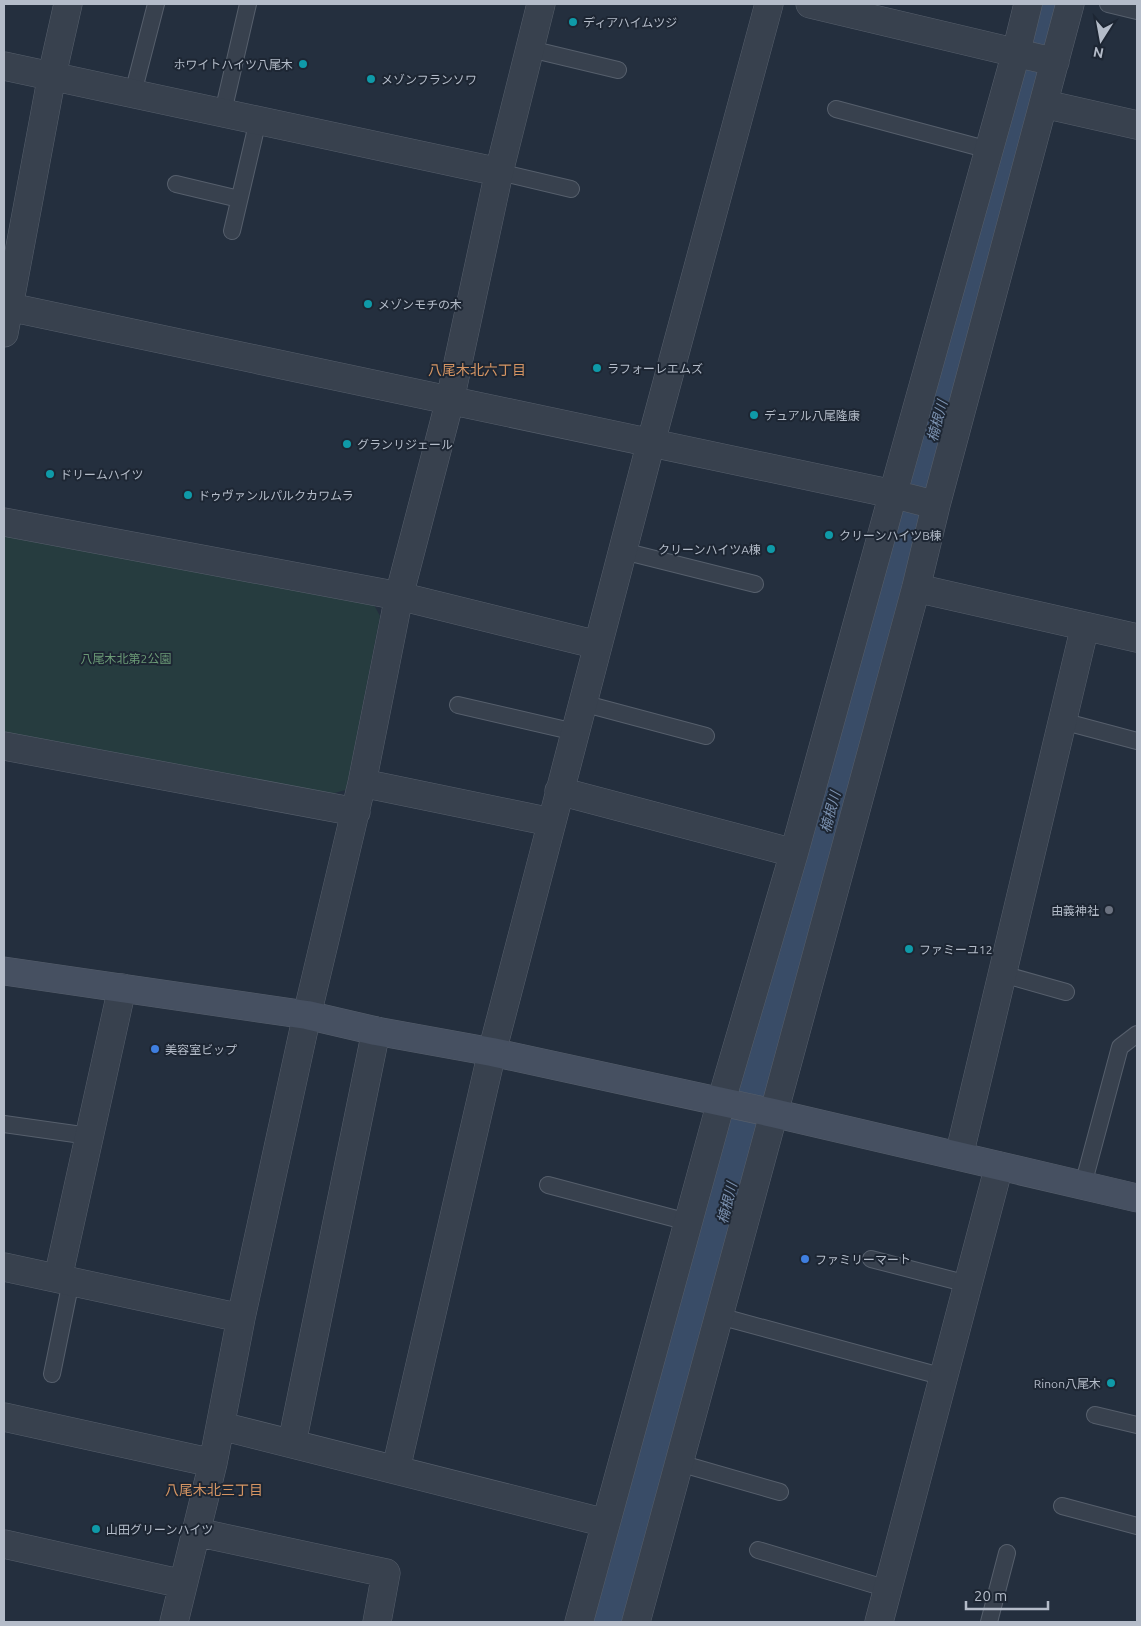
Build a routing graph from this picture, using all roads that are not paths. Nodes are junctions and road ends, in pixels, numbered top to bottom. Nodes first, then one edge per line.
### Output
1 (68, 4) edge
2 (156, 4) edge
3 (248, 4) edge
4 (541, 4) edge
5 (769, 4) edge
6 (810, 4) edge
7 (1028, 4) edge
8 (1070, 4) edge
9 (1108, 4) edge
10 (1137, 11) edge
11 (530, 49) junction
12 (1035, 57) junction
13 (4, 66) edge
14 (618, 70) dead end
15 (52, 75) junction
16 (133, 93) junction
17 (1044, 104) junction
18 (836, 109) dead end
19 (223, 112) junction
20 (258, 120) junction
21 (1137, 125) edge
22 (989, 150) junction
23 (499, 172) junction
24 (176, 184) dead end
25 (571, 189) dead end
26 (239, 199) junction
27 (232, 231) dead end
28 (6, 320) edge
29 (450, 400) junction
30 (651, 442) junction
31 (914, 499) junction
32 (4, 522) edge
33 (623, 551) junction
34 (756, 584) dead end
35 (916, 588) junction
36 (399, 596) junction
37 (1084, 626) junction
38 (1137, 638) edge
39 (598, 645) junction
40 (582, 703) junction
41 (458, 705) dead end
42 (1062, 721) junction
43 (575, 732) junction
44 (706, 736) dead end
45 (1137, 741) edge
46 (4, 746) edge
47 (362, 783) junction
48 (560, 791) junction
49 (356, 812) junction
50 (552, 822) junction
51 (794, 853) junction
52 (4, 971) edge
53 (1002, 974) junction
54 (122, 988) junction
55 (1066, 992) dead end
56 (307, 1015) junction
57 (376, 1031) junction
58 (1137, 1034) edge
59 (492, 1052) junction
60 (721, 1102) junction
61 (773, 1113) junction
62 (4, 1124) edge
63 (89, 1136) junction
64 (959, 1156) junction
65 (999, 1166) junction
66 (548, 1185) dead end
67 (1083, 1185) junction
68 (1137, 1198) edge
69 (688, 1222) junction
70 (871, 1259) dead end
71 (4, 1267) edge
72 (65, 1279) junction
73 (968, 1284) junction
74 (718, 1316) junction
75 (242, 1318) junction
76 (52, 1374) dead end
77 (944, 1377) junction
78 (1095, 1415) dead end
79 (4, 1418) edge
80 (1137, 1425) edge
81 (221, 1426) junction
82 (292, 1443) junction
83 (213, 1463) junction
84 (679, 1463) junction
85 (396, 1469) junction
86 (780, 1492) dead end
87 (1062, 1506) dead end
88 (606, 1523) junction
89 (1137, 1526) edge
90 (196, 1532) junction
91 (4, 1544) edge
92 (758, 1550) dead end
93 (1007, 1553) dead end
94 (183, 1584) junction
95 (888, 1589) junction
96 (174, 1622) edge
97 (377, 1622) edge
98 (579, 1622) edge
99 (636, 1622) edge
100 (879, 1622) edge
101 (989, 1622) edge

1 - 15 street
2 - 16 lane
3 - 19 lane
4 - 11 street
5 - 30 street
6 - 12 street
7 - 12 street
8 - 12 street
9 - 10 lane
11 - 14 lane
11 - 23 street
12 - 17 street
12 - 22 street
13 - 15 street
15 - 16 street
15 - 28 street
16 - 19 street
17 - 21 street
17 - 31 street
18 - 22 lane
19 - 20 street
20 - 23 street
20 - 26 lane
22 - 31 street
23 - 25 lane
23 - 29 street
24 - 26 lane
26 - 27 lane
28 - 29 street
29 - 30 street
29 - 36 street
30 - 31 street
30 - 33 street
31 - 35 street
31 - 51 street
32 - 36 street
33 - 34 lane
33 - 39 street
35 - 37 street
35 - 61 street
36 - 39 street
36 - 47 street
37 - 38 street
37 - 42 street
39 - 40 street
40 - 43 street
40 - 44 lane
41 - 43 lane
42 - 45 lane
42 - 53 street
43 - 48 street
46 - 49 street
47 - 49 street
47 - 50 street
48 - 50 street
48 - 51 street
49 - 56 street
50 - 59 street
51 - 60 street
52 - 54 street
53 - 55 lane
53 - 64 street
54 - 56 street
54 - 63 street
56 - 57 street
56 - 75 street
57 - 59 street
57 - 82 street
58 - 67 lane
59 - 60 street
59 - 85 street
60 - 61 street
60 - 69 street
61 - 64 street
61 - 74 street
62 - 63 lane
63 - 72 street
64 - 65 street
65 - 67 street
65 - 73 street
66 - 69 lane
67 - 68 street
69 - 88 street
70 - 73 lane
71 - 72 street
72 - 75 street
72 - 76 lane
73 - 77 street
74 - 77 lane
74 - 84 street
75 - 81 street
77 - 95 street
78 - 80 lane
79 - 83 street
81 - 82 street
81 - 83 street
82 - 85 street
83 - 90 street
84 - 86 lane
84 - 99 street
85 - 88 street
87 - 89 lane
88 - 98 street
90 - 94 street
90 - 97 street
91 - 94 street
92 - 95 lane
93 - 101 lane
94 - 96 street
95 - 100 street

